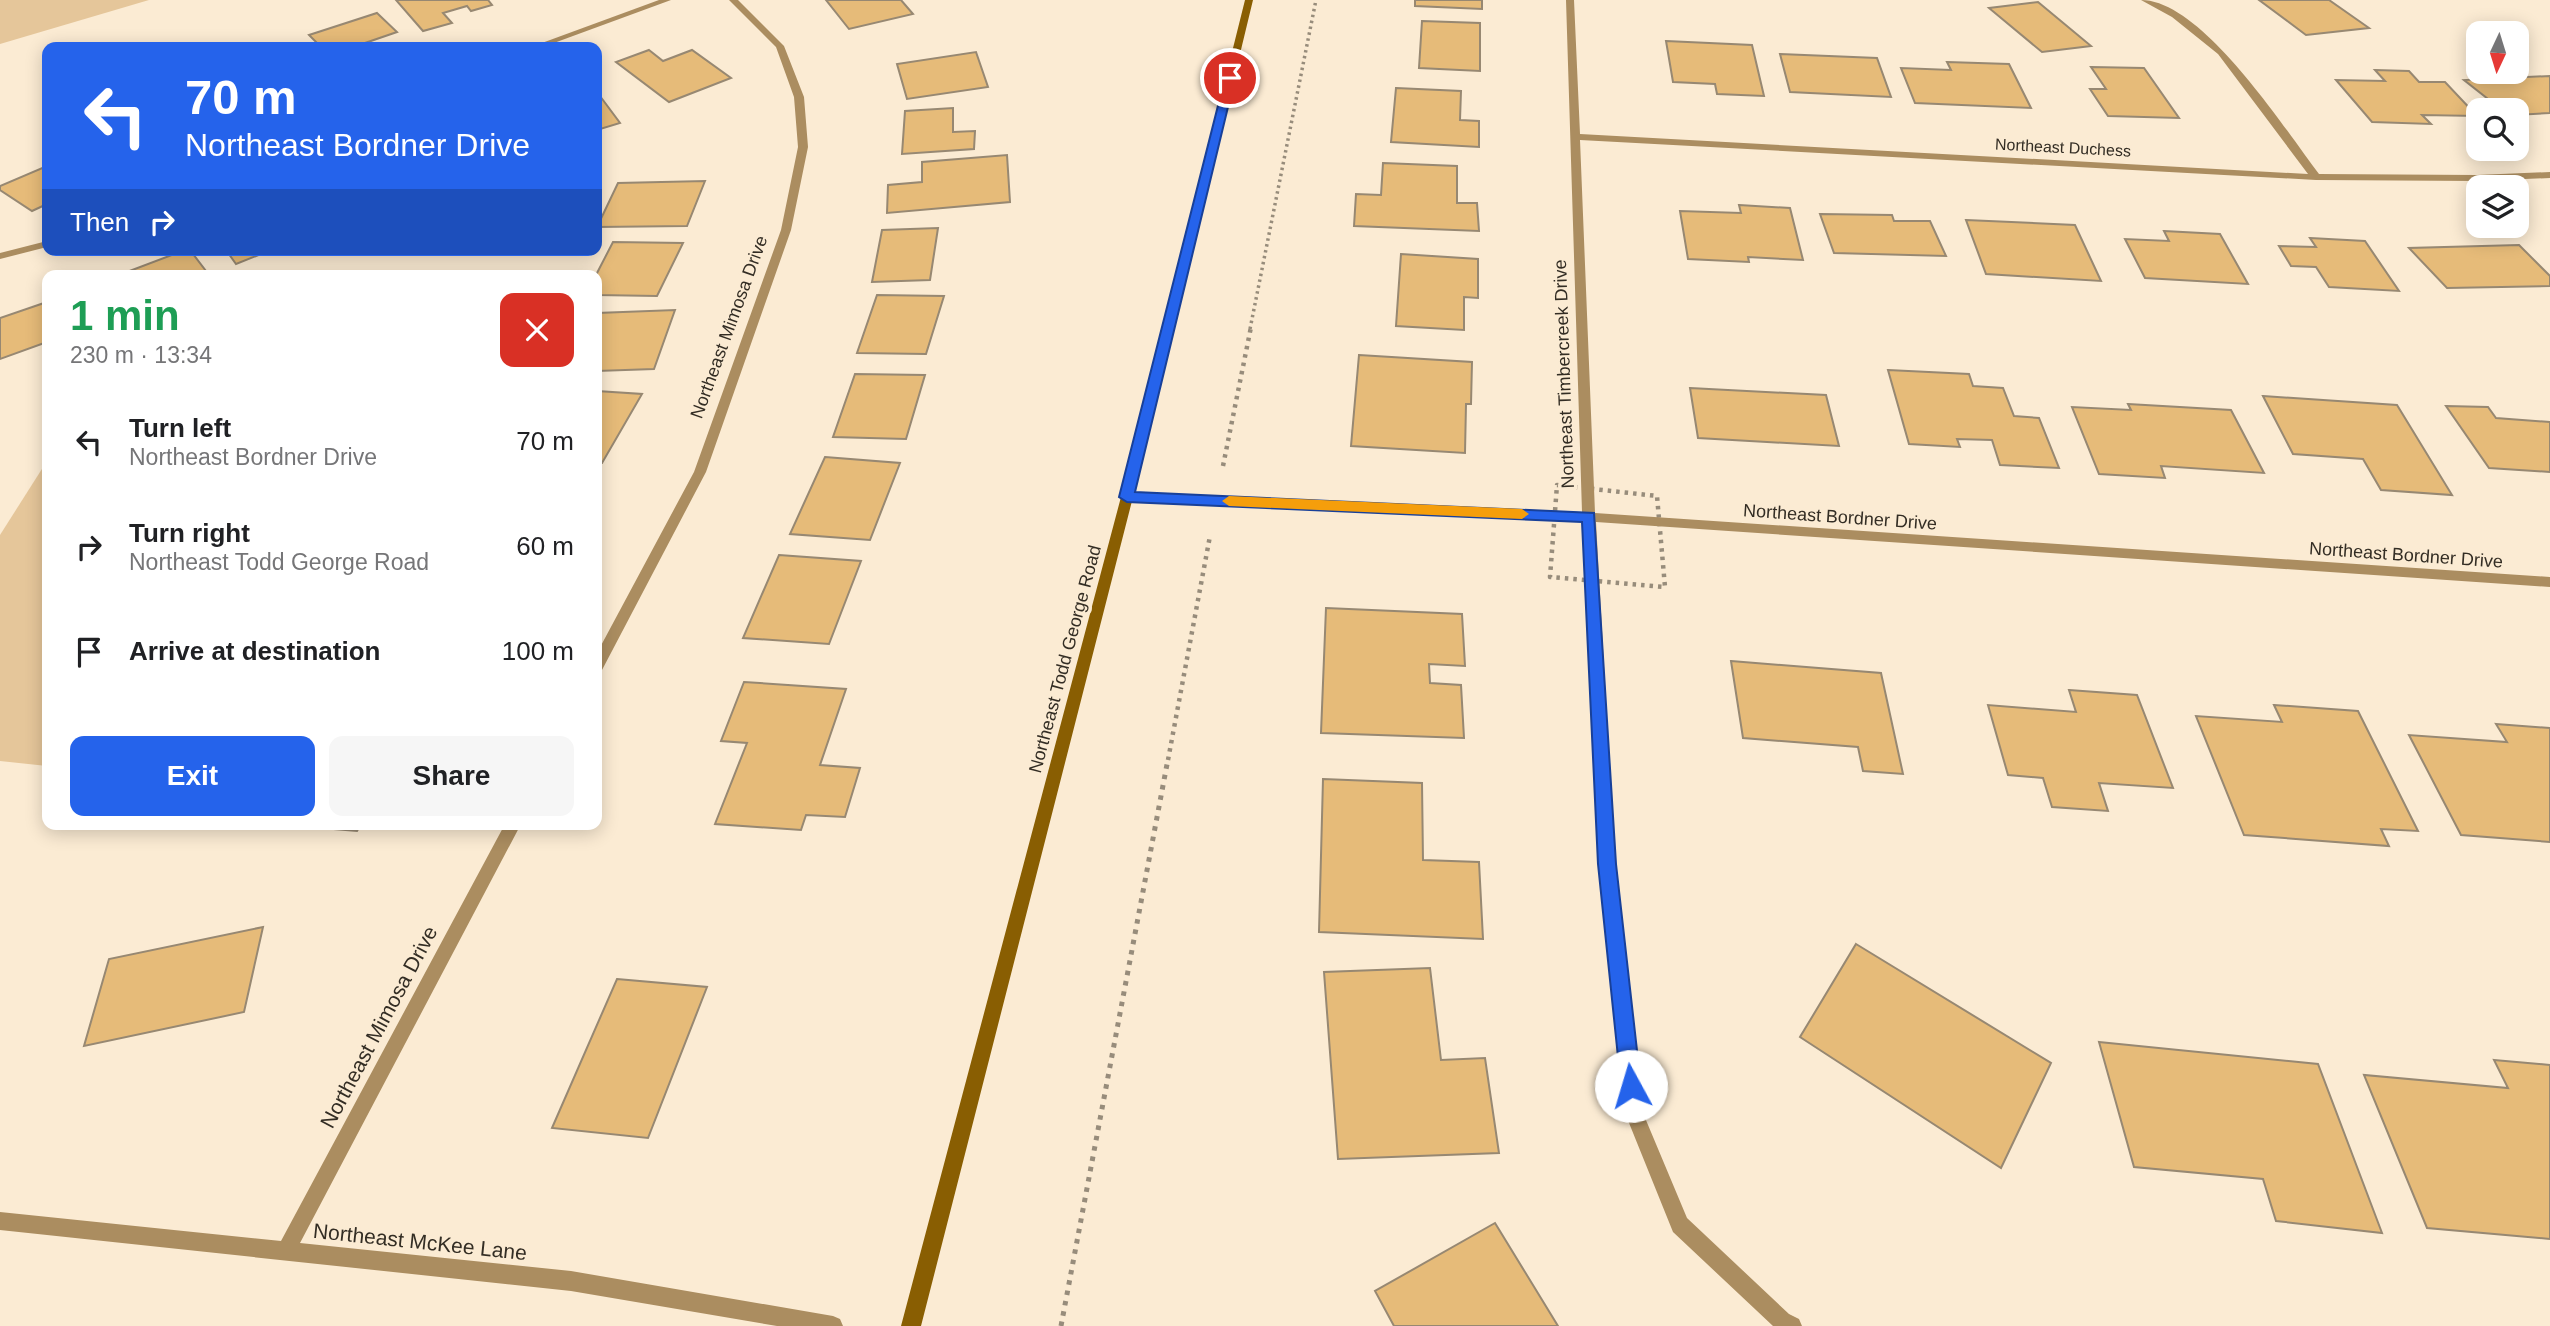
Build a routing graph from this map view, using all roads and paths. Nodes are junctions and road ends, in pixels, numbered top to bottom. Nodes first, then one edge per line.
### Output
1 (667, 0) edge
2 (733, 0) edge
3 (1249, 0) edge
4 (1316, 0) edge
5 (1570, 0) edge
6 (2145, 0) edge
7 (549, 42) edge
8 (1575, 137) junction
9 (2550, 175) edge
10 (2316, 177) junction
11 (42, 245) edge
12 (0, 256) edge
13 (1127, 497) junction
14 (1217, 501) junction
15 (1589, 517) junction
16 (2550, 582) edge
17 (602, 658) edge
18 (510, 830) edge
19 (0, 1221) edge
20 (286, 1251) junction
21 (1787, 1324) edge
22 (833, 1326) edge
23 (911, 1326) edge
24 (1060, 1326) edge

1 - 7 street
2 - 17 street, Northeast Mimosa Drive
3 - 13 main road, Northeast Todd George Road
4 - 14 path
5 - 8 street, Northeast Timbercreek Drive
6 - 10 street
8 - 10 street, Northeast Duchess
8 - 15 street, Northeast Timbercreek Drive
9 - 10 street, Northeast Duchess
11 - 12 street
13 - 14 street, Northeast Bordner Drive
13 - 23 main road, Northeast Todd George Road
14 - 15 street, Northeast Bordner Drive
14 - 24 path
15 - 16 street, Northeast Bordner Drive
15 - 21 street, Northeast Timbercreek Drive
18 - 20 street, Northeast Mimosa Drive
19 - 20 street, Northeast McKee Lane
20 - 22 street, Northeast McKee Lane

